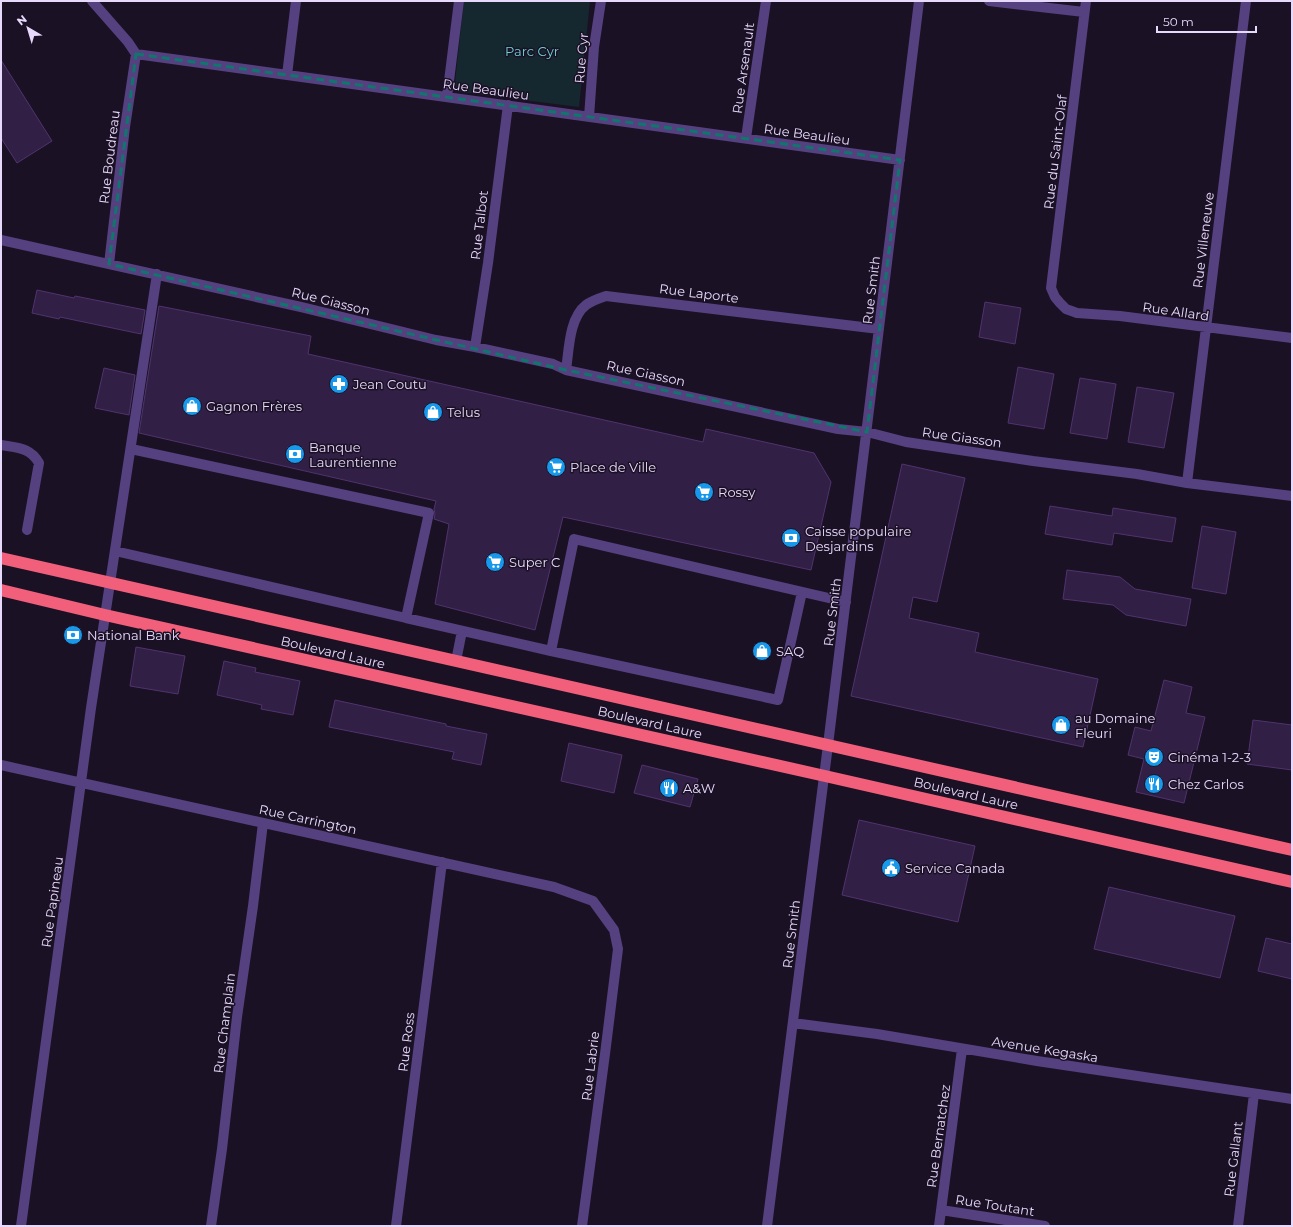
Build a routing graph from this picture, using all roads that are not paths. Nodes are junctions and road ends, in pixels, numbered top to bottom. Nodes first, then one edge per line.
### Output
1 (92, 1) edge
2 (296, 1) edge
3 (459, 1) edge
4 (601, 1) edge
5 (766, 1) edge
6 (919, 1) edge
7 (989, 1) edge
8 (1086, 1) edge
9 (1246, 1) edge
10 (1084, 12) junction
11 (136, 54) junction
12 (287, 75) junction
13 (447, 97) junction
14 (508, 105) junction
15 (590, 117) junction
16 (746, 138) junction
17 (900, 160) junction
18 (1, 240) edge
19 (109, 264) junction
20 (157, 274) junction
21 (1060, 304) joint
22 (1206, 328) junction
23 (879, 330) junction
24 (1292, 338) edge
25 (475, 347) junction
26 (566, 370) junction
27 (866, 432) junction
28 (1, 445) edge
29 (131, 449) junction
30 (1187, 483) junction
31 (1292, 496) edge
32 (27, 530) dead end
33 (115, 551) junction
34 (1, 558) edge
35 (110, 582) junction
36 (1, 590) edge
37 (802, 592) junction
38 (846, 602) junction
39 (105, 615) junction
40 (406, 618) junction
41 (462, 631) junction
42 (551, 651) junction
43 (456, 661) junction
44 (828, 744) junction
45 (1, 765) edge
46 (824, 776) junction
47 (81, 782) junction
48 (263, 823) junction
49 (1292, 850) edge
50 (442, 862) junction
51 (1292, 882) edge
52 (602, 914) joint
53 (793, 1023) junction
54 (962, 1049) junction
55 (1254, 1094) junction
56 (1292, 1100) edge
57 (941, 1210) junction
58 (21, 1226) edge
59 (211, 1226) edge
60 (396, 1226) edge
61 (582, 1226) edge
62 (767, 1226) edge
63 (939, 1226) edge
64 (1045, 1226) edge
65 (1238, 1226) edge

1 - 11 street
2 - 12 street
3 - 13 street
4 - 15 street, Rue Cyr
5 - 16 street, Rue Arsenault
6 - 17 street, Rue Smith
7 - 10 street
8 - 10 street, Rue du Saint-Olaf
9 - 22 street, Rue Villeneuve
10 - 21 street, Rue du Saint-Olaf
11 - 12 street, Rue Beaulieu
11 - 19 street, Rue Boudreau
12 - 13 street, Rue Beaulieu
13 - 14 street, Rue Beaulieu
14 - 15 street, Rue Beaulieu
14 - 25 street, Rue Talbot
15 - 16 street, Rue Beaulieu
16 - 17 street, Rue Beaulieu
17 - 23 street, Rue Smith
18 - 19 street, Rue Giasson
19 - 20 street, Rue Giasson
20 - 25 street, Rue Giasson
20 - 29 street, Rue Papineau
21 - 22 street, Rue Allard
22 - 24 street, Rue Allard
22 - 30 street, Rue Villeneuve
23 - 26 street, Rue Laporte
23 - 27 street, Rue Smith
25 - 26 street, Rue Giasson
26 - 27 street, Rue Giasson
27 - 30 street, Rue Giasson
27 - 38 street, Rue Smith
28 - 32 street
29 - 33 street, Rue Papineau
29 - 40 street
30 - 31 street, Rue Giasson
33 - 35 street, Rue Papineau
33 - 40 street
34 - 35 highway, Boulevard Laure
35 - 39 street, Rue Papineau
35 - 43 highway, Boulevard Laure
36 - 39 highway, Boulevard Laure
37 - 38 street
37 - 42 street
37 - 42 street
38 - 44 street, Rue Smith
39 - 46 highway, Boulevard Laure
39 - 47 street, Rue Papineau
40 - 41 street
41 - 42 street
41 - 43 street
43 - 44 highway, Boulevard Laure
44 - 46 street, Rue Smith
44 - 49 highway, Boulevard Laure
45 - 47 street, Rue Carrington
46 - 51 highway, Boulevard Laure
46 - 53 street, Rue Smith
47 - 48 street, Rue Carrington
47 - 58 street, Rue Papineau
48 - 50 street, Rue Carrington
48 - 59 street, Rue Champlain
50 - 52 street, Rue Carrington
50 - 60 street, Rue Ross
52 - 61 street, Rue Labrie
53 - 54 street, Avenue Kegaska
53 - 62 street, Rue Smith
54 - 55 street, Avenue Kegaska
54 - 57 street, Rue Bernatchez
55 - 56 street, Avenue Kegaska
55 - 65 street, Rue Gallant
57 - 63 street, Rue Bernatchez
57 - 64 street, Rue Toutant

